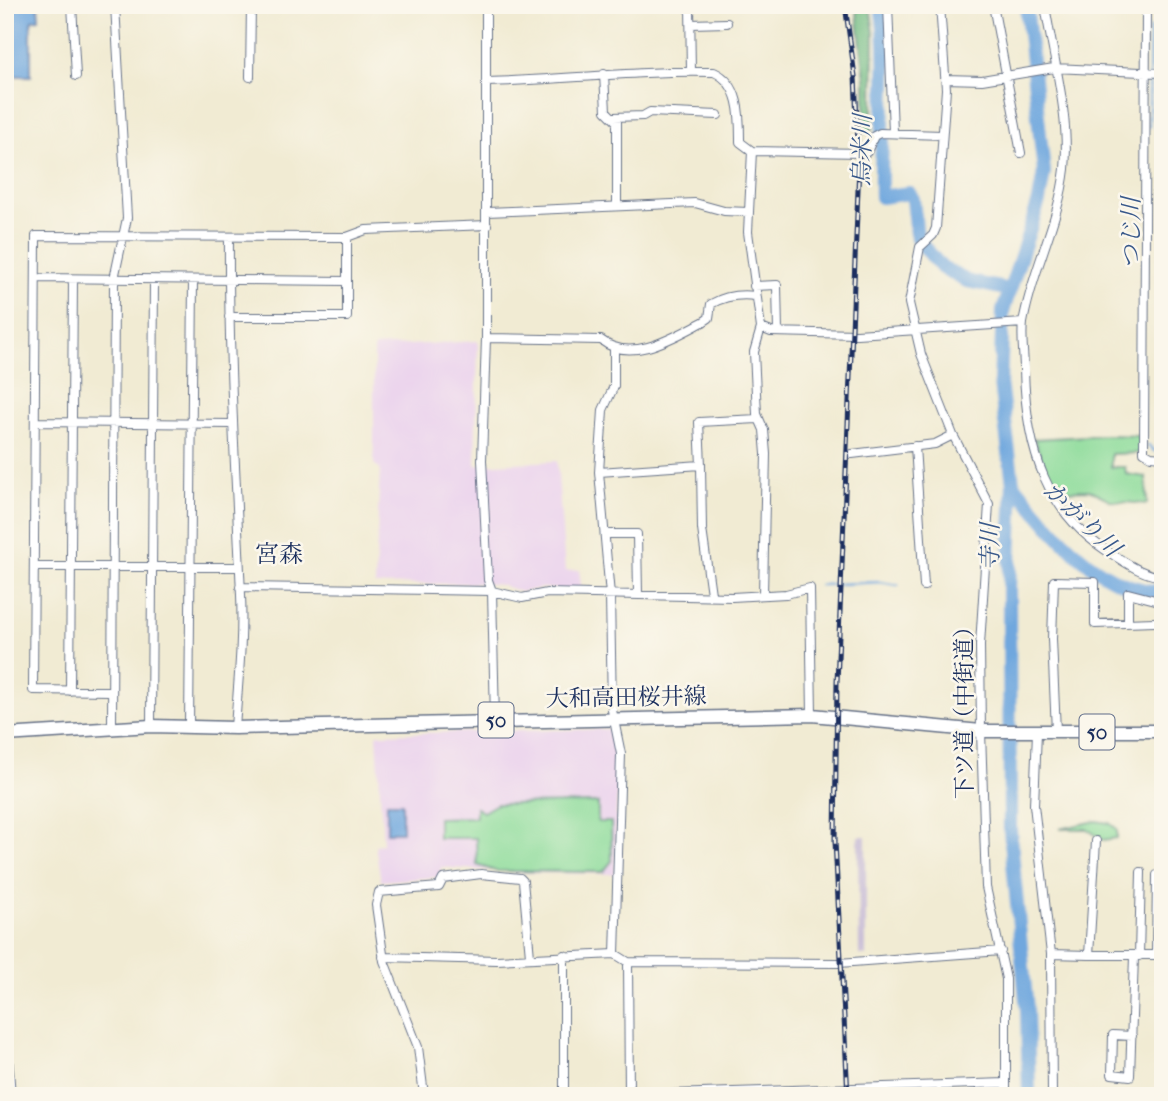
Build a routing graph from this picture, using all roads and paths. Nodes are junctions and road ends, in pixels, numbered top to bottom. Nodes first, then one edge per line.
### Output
1 (72, 5) edge
2 (116, 5) edge
3 (251, 5) edge
4 (486, 5) edge
5 (690, 5) edge
6 (888, 5) edge
7 (940, 5) edge
8 (993, 5) edge
9 (1045, 5) edge
10 (1146, 5) edge
11 (727, 23) dead end
12 (691, 24) junction
13 (1052, 68) junction
14 (691, 72) junction
15 (1148, 72) junction
16 (1163, 73) edge
17 (604, 74) junction
18 (1007, 75) junction
19 (76, 76) dead end
20 (250, 77) dead end
21 (945, 79) junction
22 (487, 82) junction
23 (718, 115) dead end
24 (614, 117) junction
25 (893, 132) junction
26 (942, 135) junction
27 (752, 151) junction
28 (1021, 153) dead end
29 (617, 206) junction
30 (487, 212) junction
31 (748, 212) junction
32 (487, 225) junction
33 (123, 236) junction
34 (229, 237) junction
35 (347, 237) junction
36 (36, 278) junction
37 (73, 279) junction
38 (114, 279) junction
39 (154, 280) junction
40 (193, 280) junction
41 (229, 280) junction
42 (347, 281) junction
43 (754, 286) junction
44 (755, 296) junction
45 (229, 317) junction
46 (1020, 324) junction
47 (761, 328) junction
48 (915, 330) junction
49 (778, 332) junction
50 (486, 338) junction
51 (614, 349) junction
52 (758, 419) junction
53 (35, 422) junction
54 (72, 423) junction
55 (113, 423) junction
56 (153, 423) junction
57 (191, 424) junction
58 (231, 424) junction
59 (953, 435) junction
60 (915, 446) junction
61 (852, 454) dead end
62 (1163, 457) edge
63 (701, 465) junction
64 (598, 472) junction
65 (606, 534) junction
66 (34, 566) junction
67 (71, 567) junction
68 (112, 567) junction
69 (152, 567) junction
70 (190, 567) junction
71 (239, 567) junction
72 (1163, 577) edge
73 (924, 586) dead end
74 (240, 587) junction
75 (492, 591) junction
76 (711, 594) junction
77 (763, 594) junction
78 (610, 595) junction
79 (638, 595) junction
80 (1163, 602) edge
81 (1155, 622) dead end
82 (1128, 623) junction
83 (70, 691) junction
84 (111, 691) junction
85 (812, 715) junction
86 (615, 718) junction
87 (495, 720) junction
88 (151, 726) junction
89 (112, 727) junction
90 (190, 728) junction
91 (235, 728) junction
92 (984, 731) junction
93 (1163, 731) edge
94 (1034, 732) junction
95 (1056, 732) junction
96 (5, 735) edge
97 (1096, 841) dead end
98 (1141, 872) dead end
99 (1157, 875) dead end
100 (1001, 951) junction
101 (615, 954) junction
102 (1051, 954) junction
103 (564, 955) junction
104 (1089, 955) junction
105 (1160, 955) edge
106 (530, 956) junction
107 (1137, 956) junction
108 (383, 957) junction
109 (628, 962) junction
110 (5, 1015) edge
111 (1132, 1036) junction
112 (1006, 1083) junction
113 (746, 1093) edge
114 (629, 1094) edge
115 (11, 1096) edge
116 (396, 1096) edge
117 (424, 1096) edge
118 (564, 1096) edge
119 (608, 1096) edge
120 (1006, 1096) edge
121 (1052, 1096) edge

1 - 19 street
2 - 33 street
3 - 20 street
4 - 22 street
5 - 12 street
6 - 25 street
7 - 21 street, 下ツ道（中街道）
8 - 18 street
9 - 13 street
10 - 15 street
11 - 12 street
12 - 14 street
13 - 15 street
13 - 18 street
13 - 46 street
14 - 17 street
14 - 27 street
15 - 16 street
15 - 62 street
17 - 22 street
17 - 24 street
18 - 21 street
18 - 28 street
21 - 26 street, 下ツ道（中街道）
22 - 30 street
23 - 24 street
24 - 29 street
25 - 26 street
25 - 27 street
26 - 48 street, 下ツ道（中街道）
27 - 31 street
29 - 30 street
29 - 31 street
30 - 32 street
31 - 43 street
32 - 35 street
32 - 50 street
33 - 34 street
33 - 36 street
33 - 38 street
34 - 35 street
34 - 41 street
35 - 42 street
36 - 37 street
36 - 53 street
37 - 38 street
37 - 54 street
38 - 39 street
38 - 55 street
39 - 40 street
39 - 56 street
40 - 41 street
40 - 57 street
41 - 42 street
41 - 45 street
42 - 45 street
43 - 44 street
43 - 49 street
44 - 47 street
44 - 51 street
45 - 58 street
46 - 48 street
46 - 72 street
47 - 49 street
47 - 52 street
48 - 49 street
48 - 59 street, 下ツ道（中街道）
50 - 51 street
50 - 75 street
51 - 64 street
52 - 63 street
52 - 77 street
53 - 54 street
53 - 66 street
54 - 55 street
54 - 67 street
55 - 56 street
55 - 68 street
56 - 57 street
56 - 69 street
57 - 58 street
57 - 70 street
58 - 71 street
59 - 60 street
59 - 92 street, 下ツ道（中街道）
60 - 61 street
60 - 73 street
63 - 64 street
63 - 76 street
64 - 65 street
65 - 78 street
65 - 79 street
66 - 67 street
66 - 83 street
67 - 68 street
67 - 83 street
68 - 69 street
68 - 84 street
69 - 70 street
69 - 88 street
70 - 71 street
70 - 90 street
71 - 74 street
74 - 75 street
74 - 91 street
75 - 78 street
75 - 87 street
76 - 77 street
76 - 79 street
77 - 85 street
78 - 79 street
78 - 86 street
80 - 82 street
81 - 82 street
82 - 95 street
83 - 84 street
84 - 89 street
85 - 86 main road, 大和高田桜井線 / 50
85 - 92 main road, 大和高田桜井線 / 50
86 - 87 main road, 大和高田桜井線 / 50
86 - 101 street
87 - 91 main road, 大和高田桜井線 / 50
88 - 89 main road, 大和高田桜井線 / 50
88 - 90 main road, 大和高田桜井線 / 50
89 - 96 main road, 大和高田桜井線 / 50
90 - 91 main road, 大和高田桜井線 / 50
92 - 94 main road, 大和高田桜井線 / 50
92 - 100 street, 下ツ道（中街道）
93 - 95 main road, 大和高田桜井線 / 50
94 - 95 main road, 大和高田桜井線 / 50
94 - 102 street
97 - 104 street
98 - 107 street
99 - 105 street
100 - 109 street
100 - 112 street, 下ツ道（中街道）
101 - 103 street
101 - 109 street
102 - 104 street
102 - 121 street
103 - 106 street
103 - 118 street
104 - 107 street
105 - 107 street
106 - 108 street
106 - 108 street
107 - 111 street
108 - 117 street
109 - 114 street
110 - 115 street
111 - 111 street
112 - 113 street
112 - 120 street, 下ツ道（中街道）
113 - 114 street
114 - 119 street
116 - 117 street

